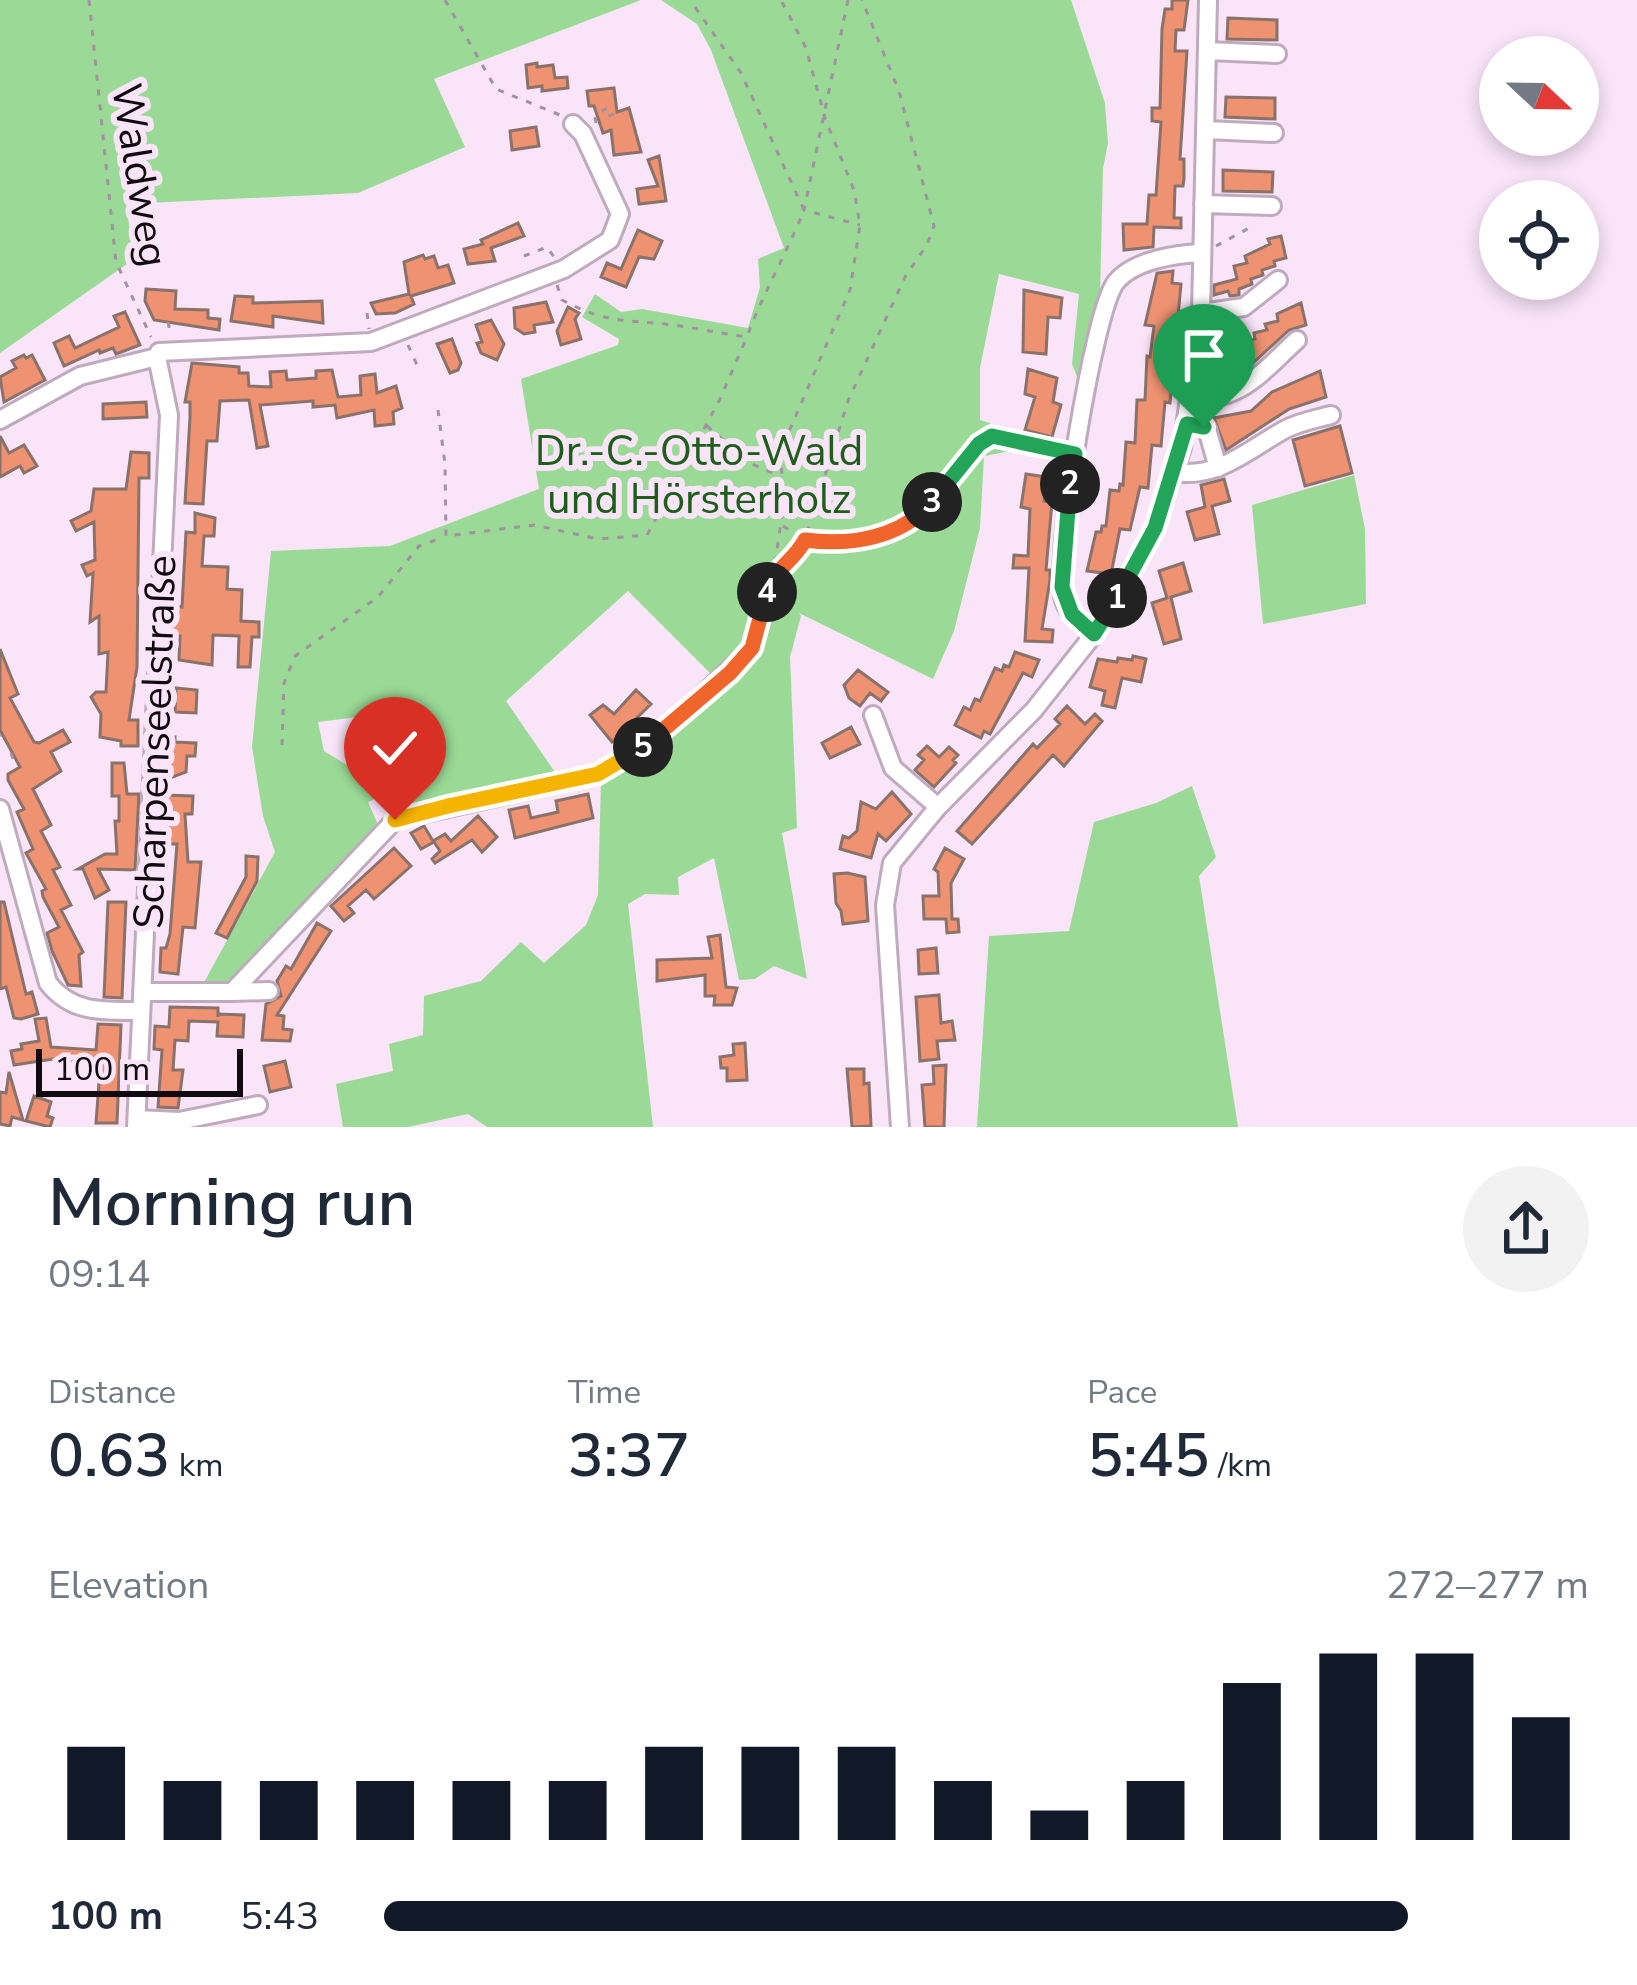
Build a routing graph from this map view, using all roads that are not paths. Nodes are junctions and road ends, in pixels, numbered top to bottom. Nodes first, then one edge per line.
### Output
1 (1208, 0) edge
2 (1207, 51) junction
3 (1277, 54) dead end
4 (573, 124) road end
5 (1205, 130) junction
6 (1274, 133) dead end
7 (1203, 204) junction
8 (1272, 206) dead end
9 (1202, 249) junction
10 (1278, 280) dead end
11 (1201, 313) junction
12 (1297, 340) dead end
13 (158, 355) junction
14 (1191, 398) junction
15 (1331, 415) dead end
16 (0, 421) edge
17 (1187, 424) junction
18 (1218, 467) junction
19 (1175, 472) junction
20 (772, 577) road end
21 (1094, 634) junction
22 (873, 715) dead end
23 (938, 807) junction
24 (0, 809) edge
25 (269, 991) dead end
26 (142, 992) junction
27 (232, 992) junction
28 (141, 1011) junction
29 (258, 1105) dead end
30 (136, 1123) edge
31 (899, 1127) edge

1 - 2 street
2 - 3 street
2 - 5 street
4 - 13 street
5 - 6 street
5 - 7 street
7 - 8 street
7 - 9 street
9 - 11 street
9 - 21 street
10 - 11 street
11 - 14 street
12 - 14 street
13 - 16 street
13 - 26 street, Scharpenseelstraße
14 - 17 street
15 - 18 street
17 - 18 street
17 - 19 street
18 - 19 street
19 - 21 street
20 - 27 street
21 - 23 street
22 - 23 street
23 - 31 street
24 - 28 street
25 - 27 street
26 - 27 street
26 - 28 street, Scharpenseelstraße
28 - 30 street, Scharpenseelstraße
29 - 30 street

